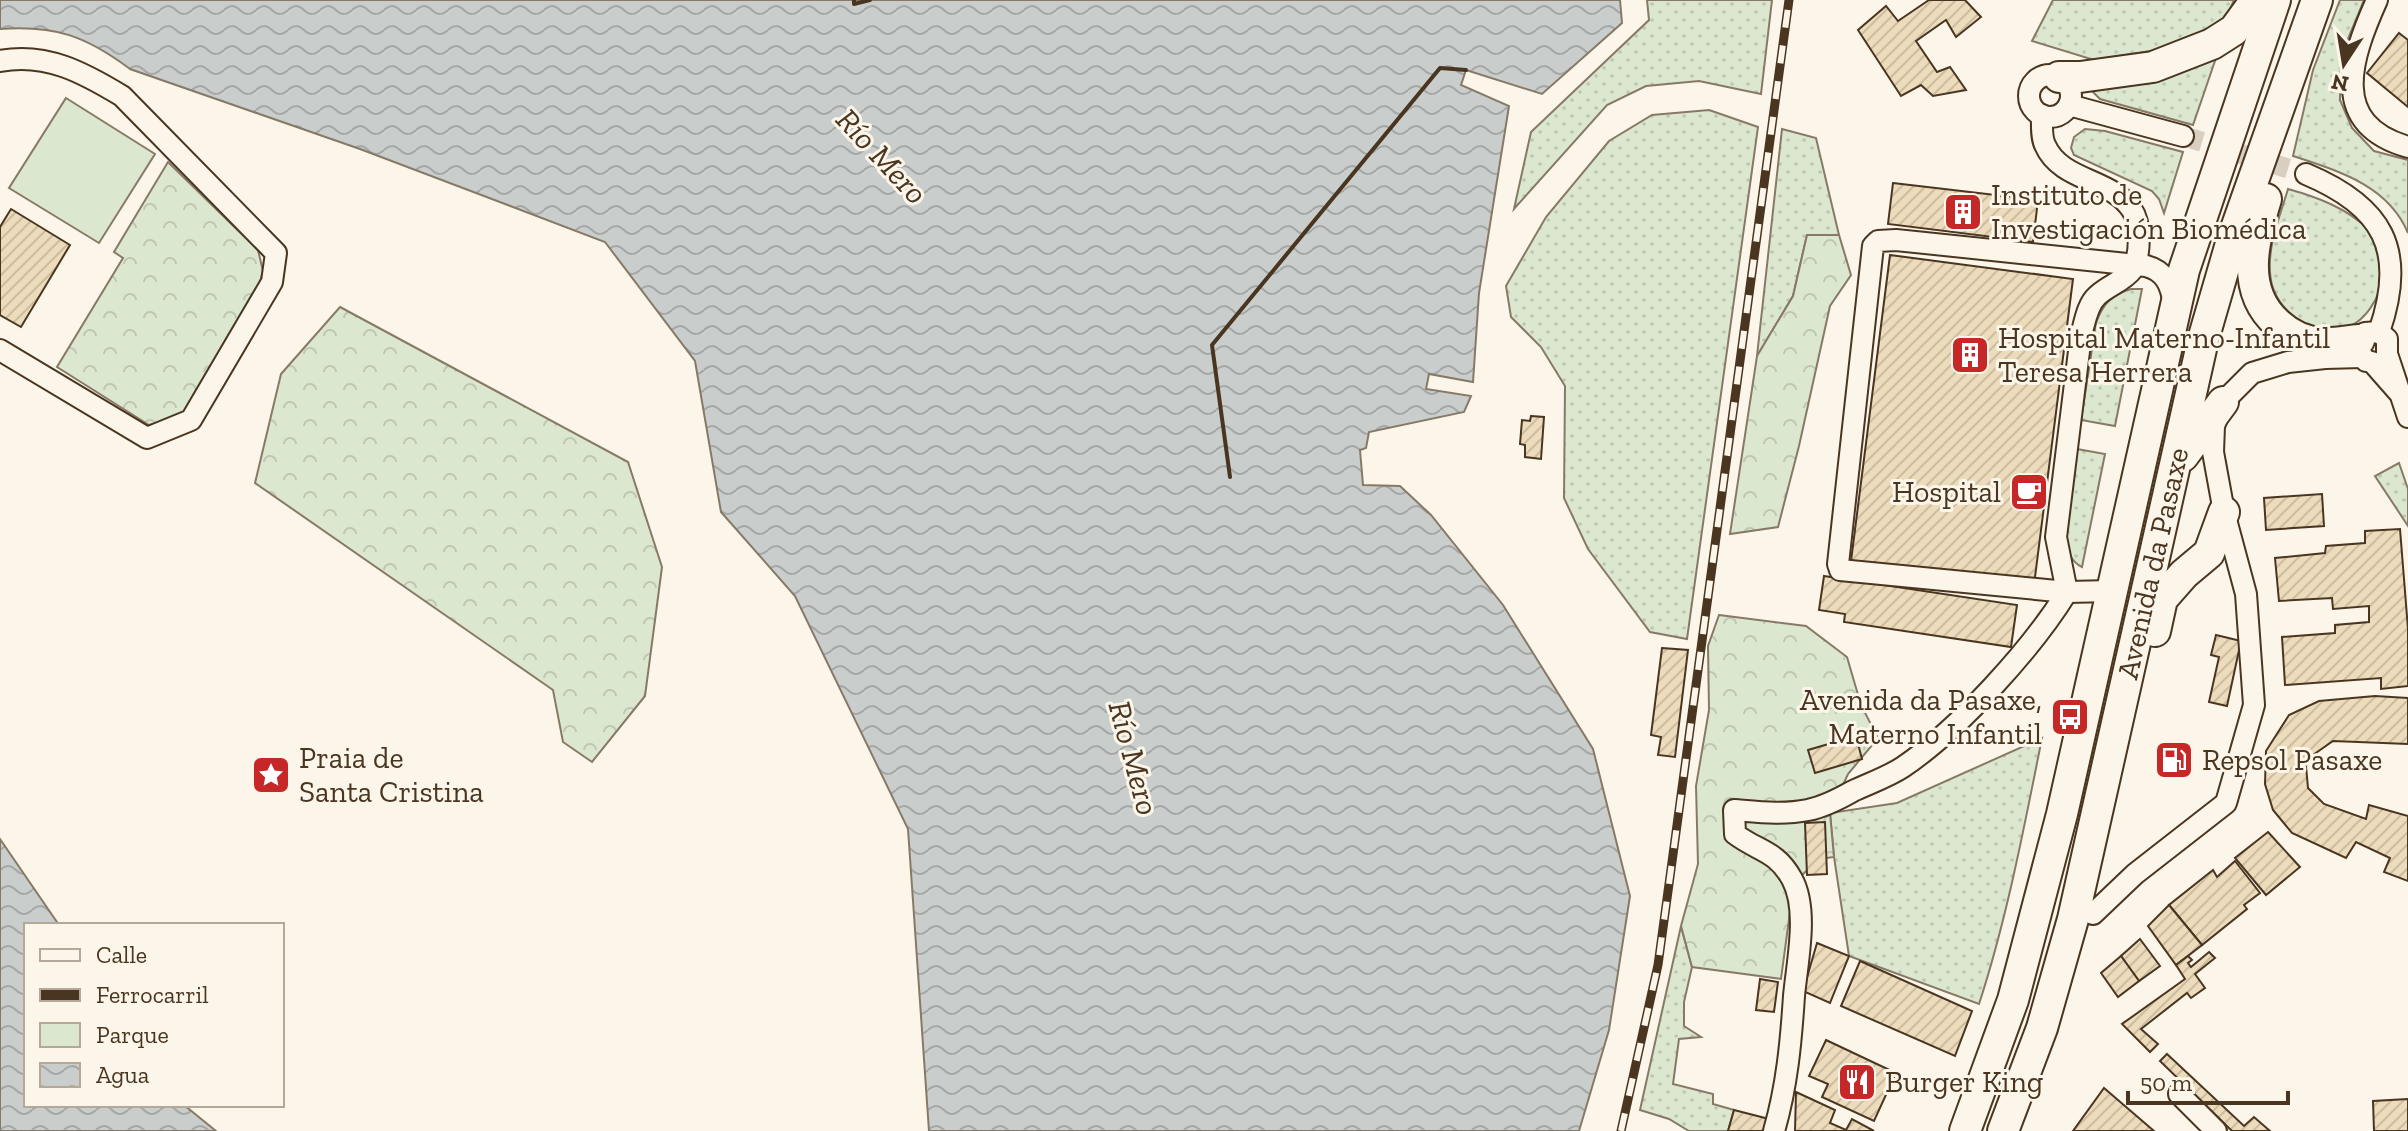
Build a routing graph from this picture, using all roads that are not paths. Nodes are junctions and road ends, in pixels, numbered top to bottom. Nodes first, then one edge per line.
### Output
1 (2256, 0) edge
2 (2275, 0) edge
3 (2317, 0) edge
4 (2377, 0) edge
5 (2302, 45) junction
6 (0, 61) edge
7 (2064, 91) junction
8 (2042, 115) junction
9 (2183, 136) tunnel mouth
10 (2408, 147) edge
11 (2306, 174) tunnel mouth
12 (2134, 265) junction
13 (2175, 311) junction
14 (2372, 349) junction
15 (0, 350) edge
16 (2223, 402) joint
17 (2408, 417) edge
18 (2202, 427) junction
19 (2224, 512) junction
20 (2112, 591) junction
21 (2067, 592) junction
22 (2093, 914) junction
23 (2179, 1094) dead end
24 (1774, 1131) edge
25 (1965, 1131) edge
26 (2003, 1131) edge
27 (2020, 1131) edge
28 (2216, 1131) edge

1 - 7 main road
2 - 13 main road, Avenida da Pasaxe
3 - 5 main road, Avenida da Pasaxe
4 - 10 street
5 - 14 main road
5 - 18 main road, Avenida da Pasaxe
6 - 15 street
7 - 8 street
7 - 8 street
7 - 9 street
8 - 12 street
11 - 14 street
12 - 13 street
12 - 21 street
12 - 21 street, Avenida da Pasaxe
13 - 20 main road, Avenida da Pasaxe
14 - 16 street
14 - 17 street
16 - 18 main road
18 - 19 street, Avenida da Pasaxe
18 - 26 main road, Avenida da Pasaxe
19 - 22 main road
19 - 22 street, Avenida da Pasaxe
20 - 21 street, Avenida da Pasaxe
20 - 25 main road, Avenida da Pasaxe
21 - 24 street
22 - 27 main road
23 - 28 street

